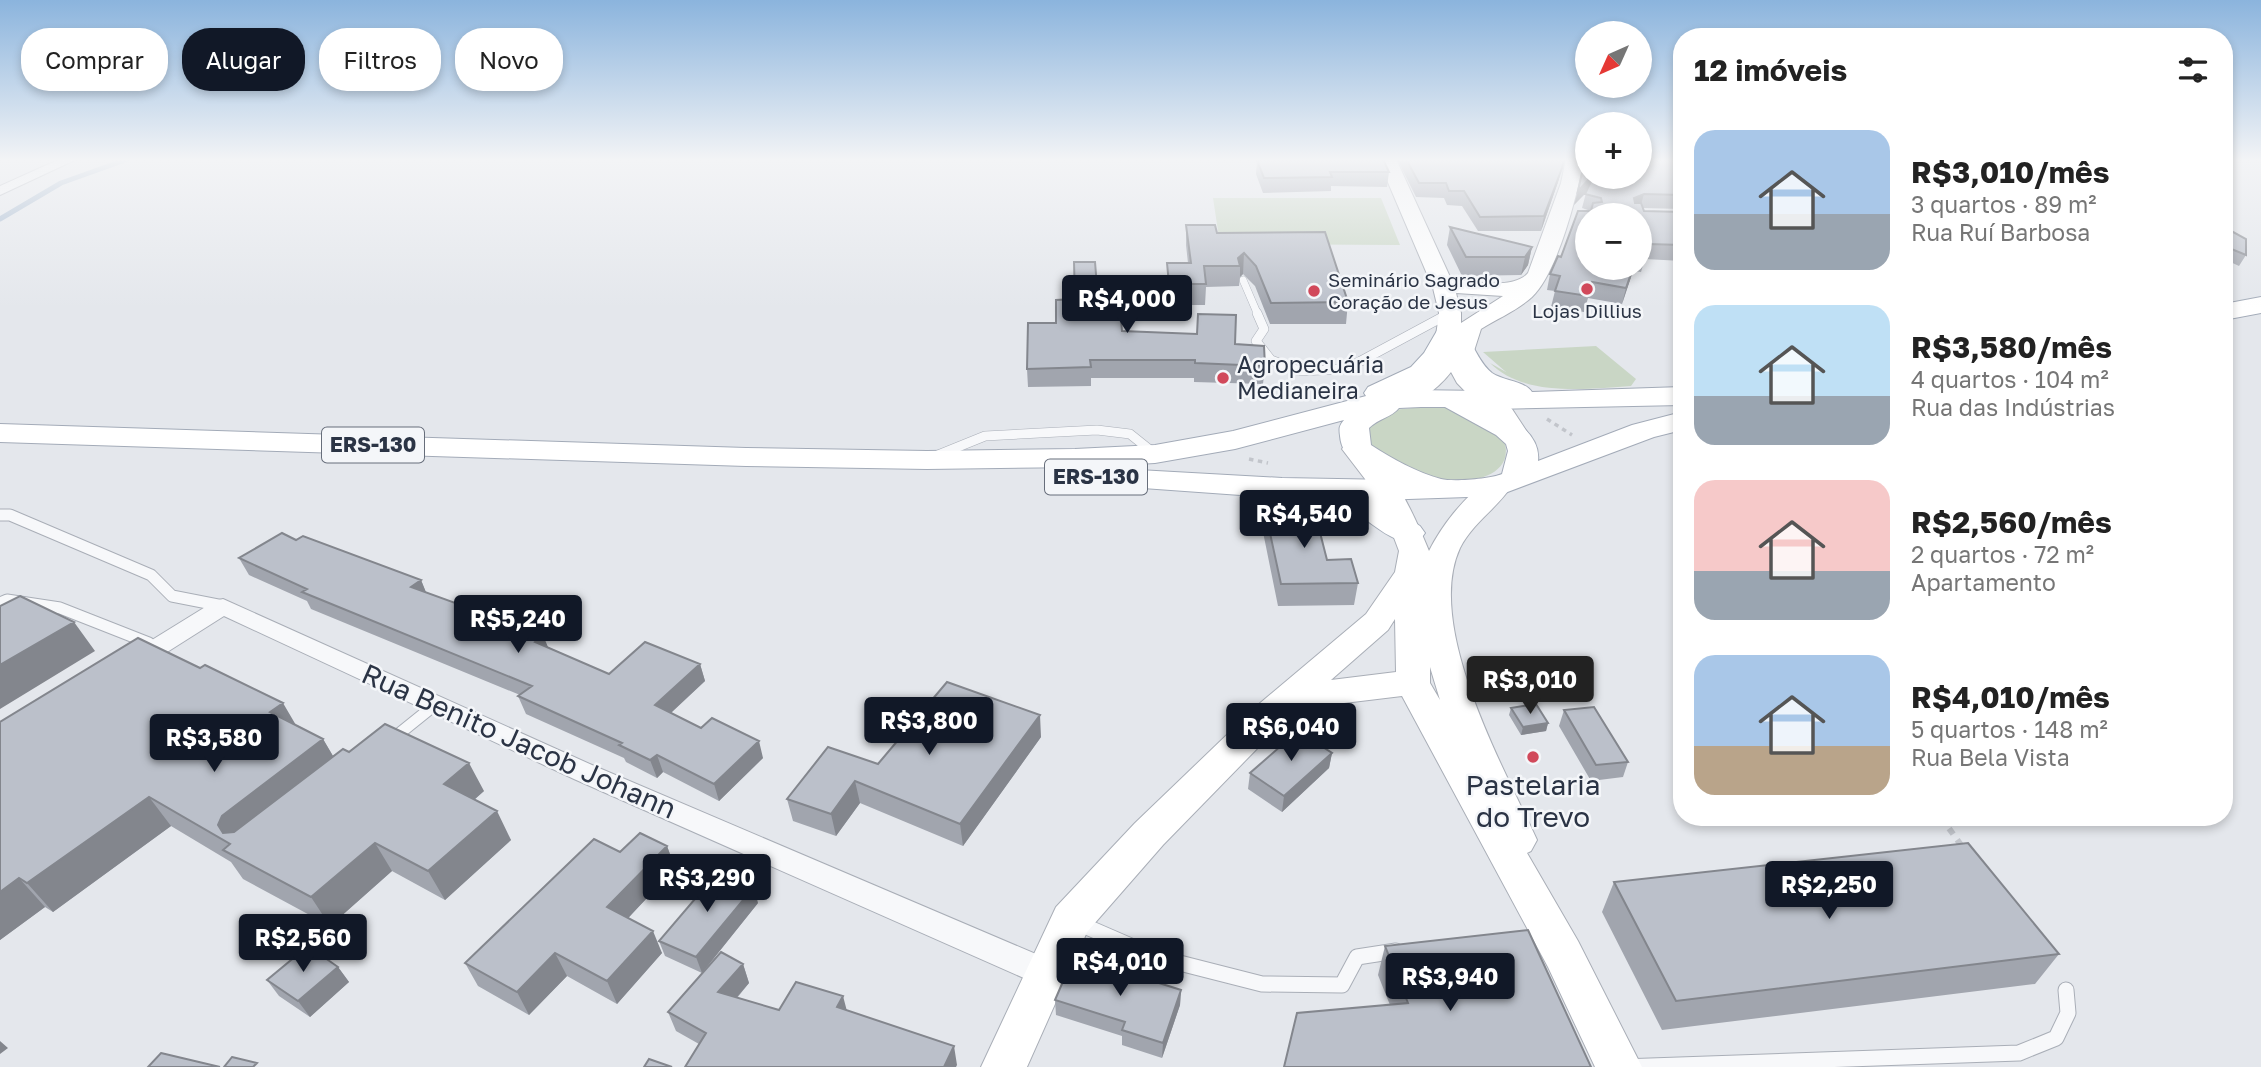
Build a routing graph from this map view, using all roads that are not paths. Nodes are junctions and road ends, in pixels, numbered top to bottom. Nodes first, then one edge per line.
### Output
1 (1409, 209) edge
2 (1567, 209) edge
3 (1243, 280) dead end
4 (1532, 282) junction
5 (1441, 284) junction
6 (2261, 305) edge
7 (2233, 310) edge
8 (1456, 334) junction
9 (1673, 396) edge
10 (1485, 398) junction
11 (1401, 400) junction
12 (1441, 400) junction
13 (1594, 400) junction
14 (1673, 423) edge
15 (1287, 427) junction
16 (0, 433) edge
17 (1518, 438) junction
18 (1356, 449) junction
19 (746, 457) junction
20 (1506, 483) junction
21 (1282, 488) junction
22 (1445, 489) junction
23 (1384, 491) junction
24 (0, 515) edge
25 (1408, 533) junction
26 (1427, 578) junction
27 (0, 603) edge
28 (223, 606) junction
29 (158, 647) junction
30 (113, 675) edge
31 (1413, 683) junction
32 (436, 704) junction
33 (1271, 713) junction
34 (374, 754) edge
35 (1071, 920) junction
36 (1550, 949) junction
37 (1409, 950) edge
38 (1046, 973) junction
39 (2066, 990) dead end
40 (1004, 1067) edge
41 (1620, 1067) edge

1 - 5 main road
2 - 4 main road
3 - 8 lane
4 - 5 main road
4 - 8 main road
5 - 8 main road
6 - 7 main road
8 - 10 main road
8 - 11 main road
8 - 13 main road
8 - 15 main road
9 - 13 main road, ERS-130
10 - 12 main road, ERS-130
10 - 13 main road, ERS-130
10 - 17 main road
11 - 12 main road, ERS-130
11 - 15 main road, ERS-130
11 - 18 main road, ERS-130
12 - 17 main road, ERS-130
14 - 20 main road, ERS-130
15 - 19 main road, ERS-130
16 - 19 main road, ERS-130
17 - 20 main road
18 - 22 main road, ERS-130
18 - 23 main road
19 - 21 main road, ERS-130
20 - 22 main road, ERS-130
20 - 26 main road
21 - 23 main road, ERS-130
21 - 25 main road
22 - 23 main road, ERS-130
23 - 25 main road
24 - 28 lane
25 - 26 main road
26 - 31 main road
26 - 33 main road
26 - 36 main road
27 - 29 lane
28 - 29 street
28 - 32 street, Rua Benito Jacob Johann
29 - 30 street
31 - 33 main road
31 - 36 main road
32 - 34 lane
32 - 38 street, Rua Benito Jacob Johann
33 - 35 main road
35 - 37 lane
35 - 38 main road
36 - 41 main road
38 - 40 main road
39 - 41 lane

